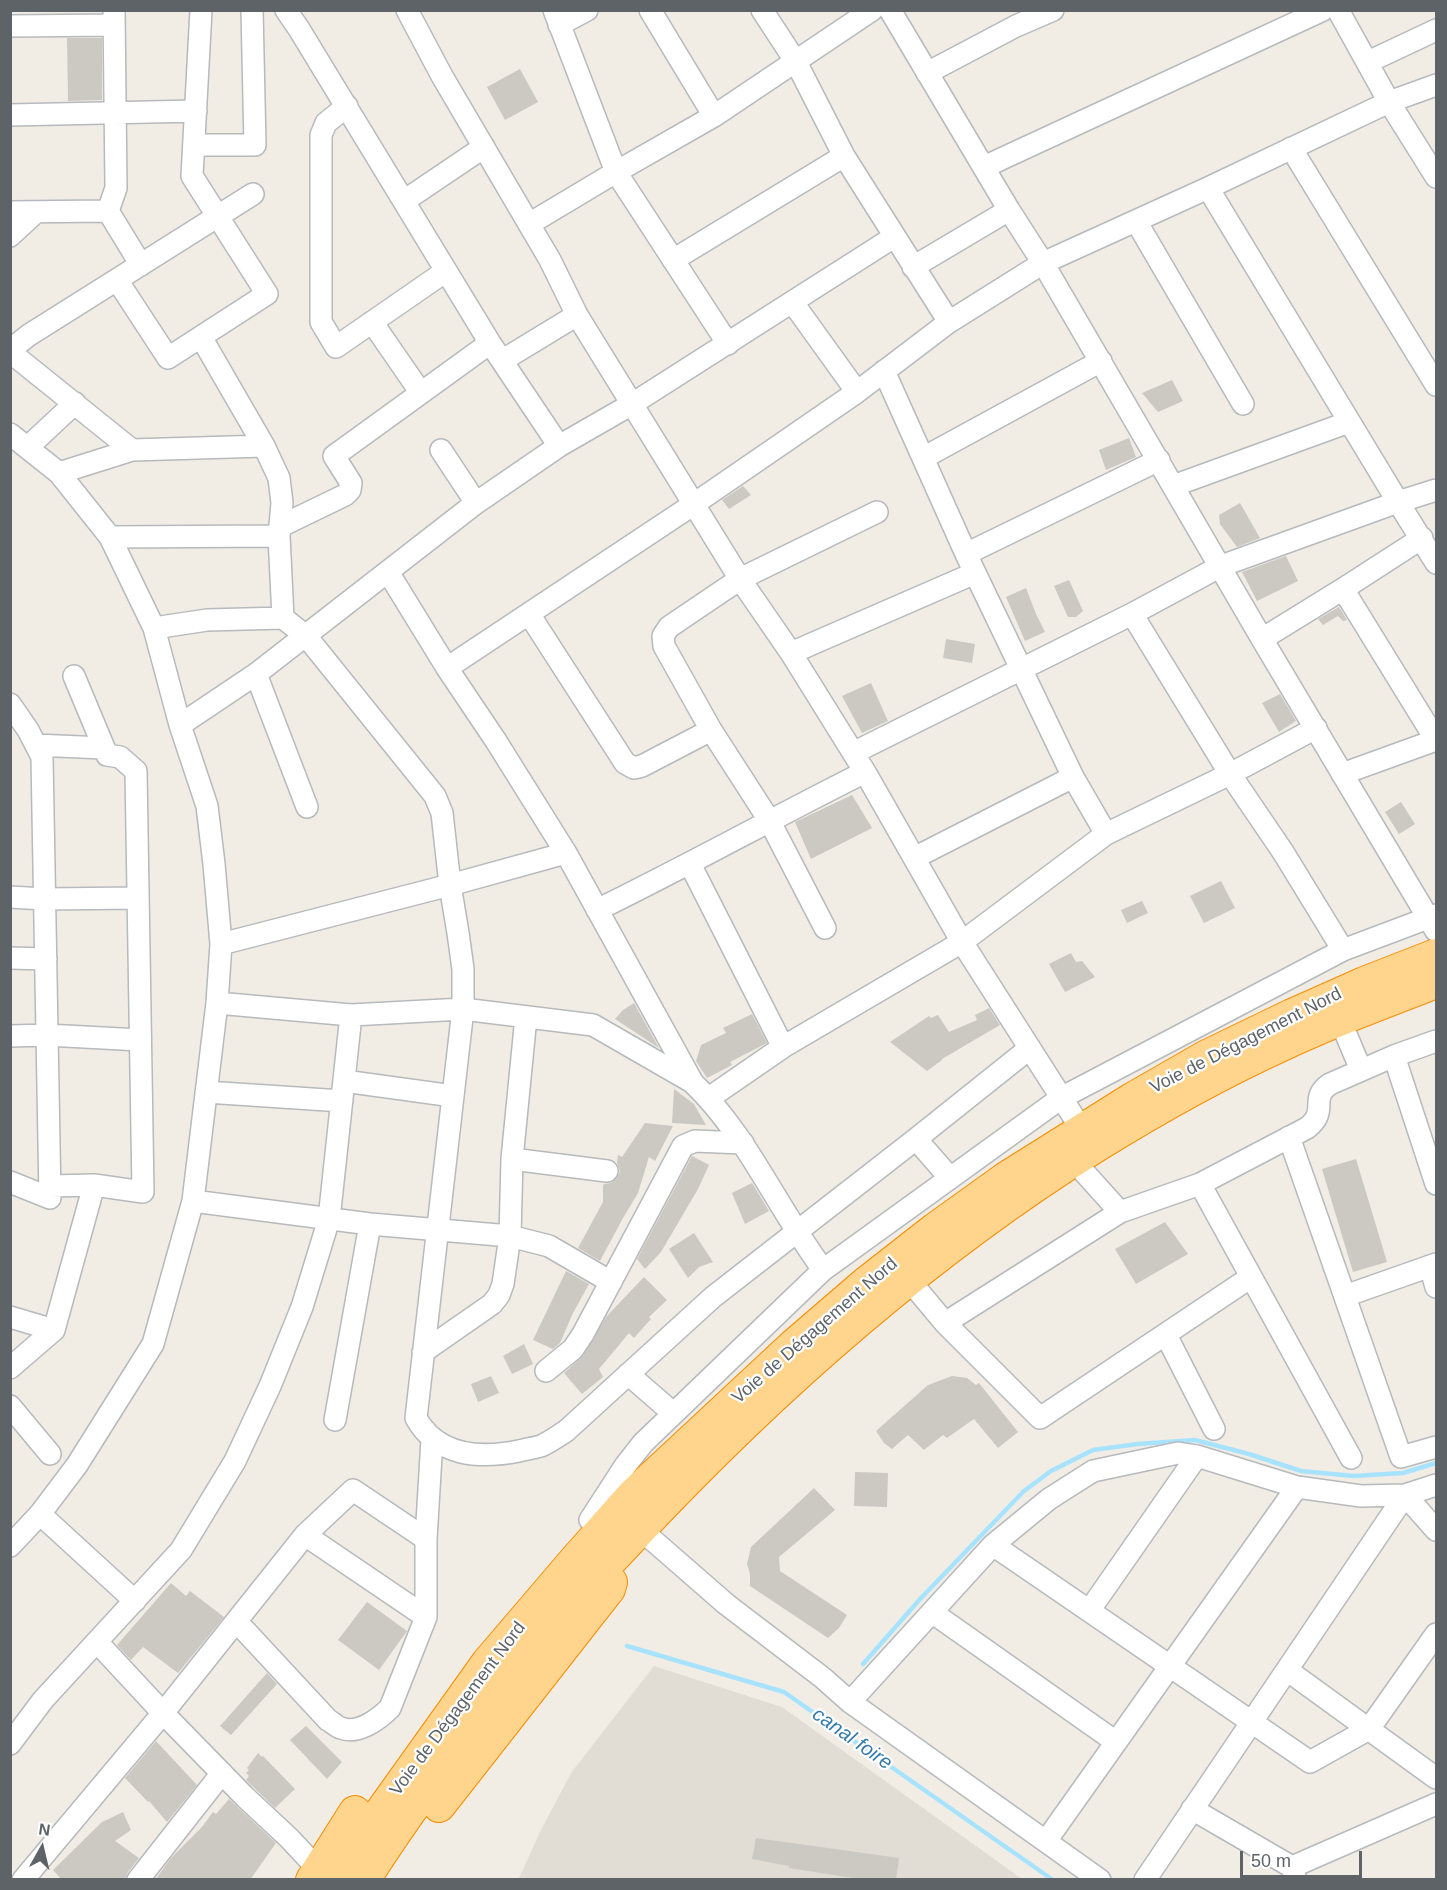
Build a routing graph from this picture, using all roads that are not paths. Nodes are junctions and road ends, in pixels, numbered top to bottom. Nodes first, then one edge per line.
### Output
1 (201, 10) edge
2 (252, 10) edge
3 (286, 10) edge
4 (587, 10) edge
5 (650, 10) edge
6 (762, 10) edge
7 (872, 10) edge
8 (890, 10) edge
9 (1053, 10) edge
10 (1323, 10) edge
11 (1338, 10) edge
12 (410, 11) edge
13 (114, 18) edge
14 (557, 18) edge
15 (1013, 18) edge
16 (10, 26) edge
17 (1437, 30) edge
18 (796, 62) junction
19 (1368, 62) junction
20 (927, 73) junction
21 (1437, 85) edge
22 (1389, 102) junction
23 (346, 106) junction
24 (196, 111) junction
25 (115, 113) junction
26 (10, 115) edge
27 (714, 116) junction
28 (194, 145) junction
29 (484, 147) junction
30 (1291, 148) junction
31 (844, 156) junction
32 (984, 167) junction
33 (616, 172) junction
34 (1437, 177) edge
35 (1208, 189) junction
36 (254, 194) dead end
37 (404, 201) junction
38 (1009, 210) junction
39 (108, 211) junction
40 (10, 212) edge
41 (36, 212) junction
42 (218, 216) junction
43 (1136, 221) junction
44 (529, 224) junction
45 (10, 236) edge
46 (894, 237) junction
47 (674, 260) junction
48 (1043, 263) junction
49 (141, 265) junction
50 (913, 267) junction
51 (446, 271) junction
52 (117, 280) junction
53 (793, 303) junction
54 (577, 315) junction
55 (372, 322) junction
56 (950, 322) junction
57 (201, 337) junction
58 (490, 343) junction
59 (728, 344) junction
60 (10, 351) edge
61 (503, 360) junction
62 (1101, 361) junction
63 (884, 371) junction
64 (1437, 385) edge
65 (857, 392) junction
66 (421, 393) junction
67 (75, 404) junction
68 (632, 404) junction
69 (1243, 404) dead end
70 (1349, 422) junction
71 (10, 434) edge
72 (264, 446) junction
73 (559, 446) junction
74 (28, 447) junction
75 (132, 450) junction
76 (441, 450) dead end
77 (923, 458) junction
78 (1159, 460) junction
79 (59, 473) junction
80 (1173, 486) junction
81 (1437, 490) edge
82 (1398, 502) junction
83 (476, 503) junction
84 (694, 504) junction
85 (877, 512) dead end
86 (280, 531) junction
87 (110, 537) junction
88 (1422, 538) junction
89 (970, 563) junction
90 (1437, 563) edge
91 (1221, 566) junction
92 (388, 572) junction
93 (740, 579) junction
94 (1343, 589) junction
95 (529, 614) junction
96 (1132, 614) junction
97 (283, 618) junction
98 (154, 628) junction
99 (306, 636) junction
100 (1262, 639) junction
101 (791, 653) junction
102 (447, 668) junction
103 (1022, 669) junction
104 (256, 674) junction
105 (74, 676) dead end
106 (10, 704) edge
107 (180, 725) junction
108 (1316, 728) junction
109 (711, 730) junction
110 (1436, 740) edge
111 (36, 745) junction
112 (103, 748) junction
113 (853, 753) junction
114 (865, 772) junction
115 (1230, 774) junction
116 (1342, 774) junction
117 (1073, 777) junction
118 (307, 807) dead end
119 (769, 820) junction
120 (1106, 834) junction
121 (566, 853) junction
122 (914, 858) junction
123 (690, 864) junction
124 (450, 885) junction
125 (10, 897) edge
126 (138, 898) junction
127 (44, 899) junction
128 (597, 910) junction
129 (1434, 921) edge
130 (825, 928) dead end
131 (963, 942) junction
132 (221, 944) junction
133 (1343, 950) junction
134 (1437, 955) edge
135 (10, 958) edge
136 (46, 959) junction
137 (1437, 982) edge
138 (217, 1003) junction
139 (463, 1009) junction
140 (351, 1015) junction
141 (526, 1017) junction
142 (1340, 1020) junction
143 (47, 1035) junction
144 (10, 1036) edge
145 (140, 1040) junction
146 (1437, 1041) edge
147 (783, 1047) junction
148 (1030, 1048) junction
149 (1394, 1056) junction
150 (1361, 1070) junction
151 (693, 1083) junction
152 (343, 1091) junction
153 (206, 1092) junction
154 (453, 1096) junction
155 (709, 1098) junction
156 (1061, 1098) junction
157 (1082, 1130) junction
158 (1289, 1137) junction
159 (916, 1139) junction
160 (743, 1143) junction
161 (512, 1159) junction
162 (1074, 1161) junction
163 (607, 1171) dead end
164 (950, 1178) junction
165 (10, 1182) edge
166 (1200, 1184) junction
167 (1437, 1184) edge
168 (94, 1185) junction
169 (50, 1186) junction
170 (193, 1201) junction
171 (1120, 1212) junction
172 (329, 1219) junction
173 (370, 1224) junction
174 (438, 1230) junction
175 (796, 1231) junction
176 (510, 1236) junction
177 (1433, 1265) edge
178 (823, 1269) junction
179 (1251, 1277) junction
180 (909, 1280) junction
181 (611, 1282) junction
182 (1437, 1287) edge
183 (1345, 1296) junction
184 (10, 1317) edge
185 (945, 1323) junction
186 (54, 1330) junction
187 (1166, 1335) junction
188 (423, 1352) junction
189 (10, 1368) edge
190 (546, 1371) dead end
191 (628, 1374) junction
192 (10, 1407) edge
193 (673, 1413) junction
194 (334, 1420) dead end
195 (1214, 1429) dead end
196 (432, 1439) junction
197 (1437, 1447) edge
198 (50, 1455) dead end
199 (1197, 1456) junction
200 (1351, 1458) dead end
201 (1437, 1485) edge
202 (1297, 1487) junction
203 (634, 1494) junction
204 (1405, 1495) junction
205 (40, 1514) junction
206 (590, 1520) junction
207 (1437, 1530) edge
208 (305, 1535) junction
209 (633, 1537) junction
210 (426, 1539) junction
211 (993, 1545) junction
212 (10, 1546) edge
213 (135, 1601) junction
214 (1089, 1611) junction
215 (933, 1613) junction
216 (426, 1617) junction
217 (237, 1622) junction
218 (1437, 1634) edge
219 (97, 1642) junction
220 (1429, 1660) edge
221 (1170, 1666) junction
222 (498, 1670) junction
223 (1287, 1670) junction
224 (850, 1702) junction
225 (163, 1713) junction
226 (1251, 1722) junction
227 (1369, 1730) junction
228 (1116, 1742) junction
229 (10, 1744) edge
230 (222, 1773) junction
231 (1437, 1778) edge
232 (1437, 1804) edge
233 (1192, 1809) junction
234 (1046, 1841) junction
235 (1294, 1874) edge
236 (322, 1876) edge
237 (23, 1880) edge
238 (138, 1880) edge
239 (364, 1880) edge
240 (390, 1880) edge
241 (1100, 1880) edge
242 (1145, 1880) edge

1 - 24 street
2 - 28 street
3 - 23 street
4 - 14 street
5 - 27 street
6 - 18 street
7 - 18 street
8 - 20 street
9 - 15 street
10 - 32 street
11 - 19 street
12 - 29 street
13 - 16 street
13 - 25 street
14 - 33 street
15 - 20 street
17 - 19 street
18 - 27 street
18 - 31 street
19 - 22 street
20 - 32 street
21 - 22 street
22 - 30 street
22 - 34 street
23 - 37 street
23 - 55 street
24 - 25 street
24 - 28 street
25 - 26 street
25 - 39 street
27 - 33 street
28 - 42 street
29 - 37 street
29 - 44 street
30 - 35 street
30 - 64 street
31 - 46 street
31 - 47 street
32 - 38 street
33 - 44 street
33 - 47 street
35 - 43 street
35 - 70 street
36 - 42 street
37 - 51 street
38 - 48 street
38 - 50 street
39 - 41 street
39 - 49 street
40 - 41 street
41 - 45 street
42 - 49 street
42 - 57 street
43 - 48 street
43 - 69 street
44 - 54 street
46 - 50 street
46 - 53 street
47 - 59 street
48 - 56 street
48 - 62 street
49 - 52 street
50 - 56 street
51 - 55 street
51 - 58 street
52 - 57 street
52 - 60 street
53 - 59 street
53 - 65 street
54 - 61 street
54 - 68 street
55 - 66 street
56 - 63 street
57 - 72 street
58 - 61 street
58 - 66 street
59 - 68 street
60 - 67 street
61 - 73 street
62 - 77 street
62 - 78 street
63 - 65 street
63 - 77 street
65 - 84 street
66 - 86 street
67 - 74 street
67 - 75 street
68 - 73 street
68 - 84 street
70 - 80 street
70 - 82 street
71 - 74 street
72 - 75 street
72 - 86 street
73 - 83 street
74 - 79 street
75 - 79 street
76 - 83 street
77 - 89 street
78 - 80 street
78 - 89 street
79 - 87 street
80 - 91 street
81 - 82 street
82 - 88 street
82 - 91 street
83 - 92 street
84 - 93 street
84 - 95 street
85 - 93 street
86 - 87 street
86 - 97 street
87 - 98 street
88 - 90 street
88 - 94 street
89 - 101 street
89 - 103 street
91 - 96 street
91 - 100 street
92 - 99 street
92 - 102 street
93 - 101 street
93 - 109 street
94 - 100 street
94 - 110 street
95 - 102 street
95 - 109 street
96 - 103 street
96 - 115 street
97 - 98 street
97 - 99 street
98 - 107 street
99 - 104 street
99 - 124 street
100 - 108 street
101 - 113 street
102 - 121 street
103 - 113 street
103 - 117 street
104 - 107 street
104 - 118 street
105 - 112 street
106 - 111 street
107 - 132 street
108 - 115 street
108 - 116 street
109 - 119 street
110 - 116 street
111 - 112 street
111 - 127 street
112 - 126 street
113 - 114 street
114 - 119 street
114 - 122 street
115 - 120 street
115 - 133 street
116 - 129 street
117 - 120 street
117 - 122 street
119 - 123 street
119 - 130 street
120 - 131 street
121 - 124 street
121 - 128 street
122 - 131 street
123 - 128 street
123 - 147 street
124 - 132 street
124 - 139 street
125 - 127 street
126 - 127 street
126 - 145 street
127 - 136 street
128 - 151 street
129 - 133 street
131 - 147 street
131 - 148 street
132 - 138 street
133 - 156 street
134 - 157 highway, Voie de Dégagement Nord
135 - 136 street
136 - 143 street
137 - 142 highway, Voie de Dégagement Nord
138 - 140 street
138 - 153 street
139 - 140 street
139 - 141 street
139 - 154 street
140 - 152 street
141 - 151 street
141 - 161 street
142 - 150 street
142 - 162 highway, Voie de Dégagement Nord
143 - 144 street
143 - 145 street
143 - 169 street
145 - 168 street
146 - 149 street
147 - 155 street
148 - 156 street
148 - 159 street
149 - 150 street
149 - 167 street
150 - 158 street
151 - 155 street
152 - 153 street
152 - 154 street
152 - 172 street
153 - 170 street
154 - 174 street
155 - 160 street
156 - 157 street
156 - 164 street
157 - 203 highway, Voie de Dégagement Nord
158 - 166 street
158 - 183 street
159 - 164 street
159 - 175 street
160 - 175 street
160 - 181 street
161 - 163 street
161 - 176 street
162 - 171 street
162 - 180 highway, Voie de Dégagement Nord
164 - 178 street
165 - 169 street
166 - 171 street
166 - 179 street
168 - 169 street
168 - 186 street
170 - 172 street
170 - 205 street
171 - 185 street
172 - 173 street
172 - 213 street
173 - 174 street
173 - 194 street
174 - 176 street
174 - 188 street
175 - 178 street
175 - 191 street
176 - 181 street
176 - 188 street
177 - 182 street
177 - 183 street
178 - 193 street
179 - 187 street
179 - 200 street
180 - 185 street
180 - 209 highway, Voie de Dégagement Nord
181 - 190 street
183 - 197 street
184 - 186 street
185 - 187 street
186 - 189 street
187 - 195 street
188 - 196 street
191 - 193 street
191 - 196 street
192 - 198 street
193 - 206 street
196 - 210 street
199 - 202 street
199 - 211 street
199 - 214 street
201 - 204 street
202 - 204 street
202 - 221 street
203 - 206 highway
203 - 222 highway, Voie de Dégagement Nord
204 - 207 street
204 - 223 street
205 - 212 street
205 - 213 street
206 - 236 highway
208 - 210 street
208 - 216 street
208 - 217 street
209 - 222 highway, Voie de Dégagement Nord
209 - 224 street
209 - 240 highway
210 - 216 street
211 - 214 street
211 - 215 street
213 - 219 street
214 - 221 street
215 - 224 street
215 - 228 street
216 - 217 street
217 - 225 street
218 - 220 street
219 - 225 street
219 - 229 street
220 - 227 street
221 - 226 street
221 - 228 street
222 - 236 highway, Voie de Dégagement Nord
222 - 239 highway, Voie de Dégagement Nord
223 - 226 street
223 - 227 street
224 - 234 street
225 - 230 street
225 - 237 street
226 - 227 street
226 - 233 street
227 - 231 street
228 - 234 street
230 - 236 street
230 - 238 street
232 - 235 street
233 - 235 street
233 - 242 street
234 - 241 street

